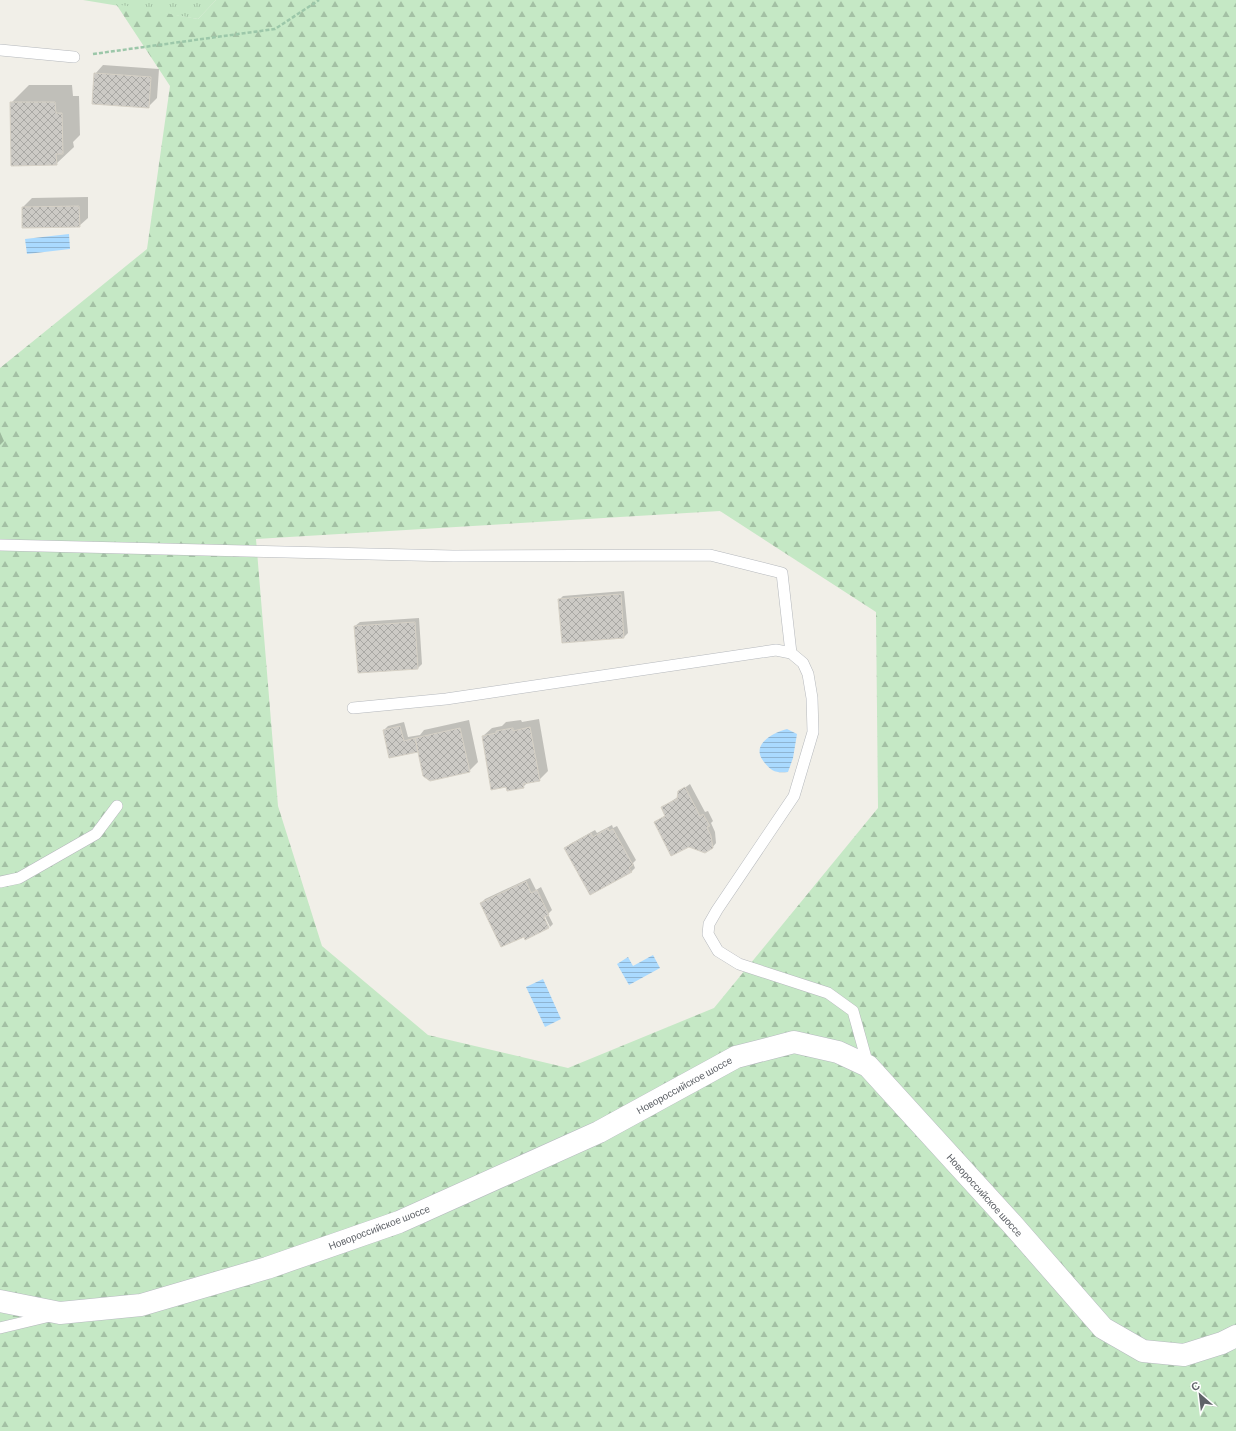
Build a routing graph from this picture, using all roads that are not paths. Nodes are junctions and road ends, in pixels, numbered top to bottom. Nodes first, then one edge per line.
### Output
1 (0, 50) edge
2 (74, 57) road end
3 (0, 545) edge
4 (791, 653) junction
5 (353, 708) dead end
6 (117, 806) dead end
7 (0, 882) edge
8 (868, 1066) junction
9 (0, 1301) edge
10 (60, 1313) junction
11 (0, 1328) edge
12 (1236, 1336) edge

1 - 2 lane
3 - 4 lane
4 - 5 lane
4 - 8 lane
6 - 7 lane
8 - 10 street, Новороссийское шоссе
8 - 12 street, Новороссийское шоссе
9 - 10 street, Новороссийское шоссе
10 - 11 lane

